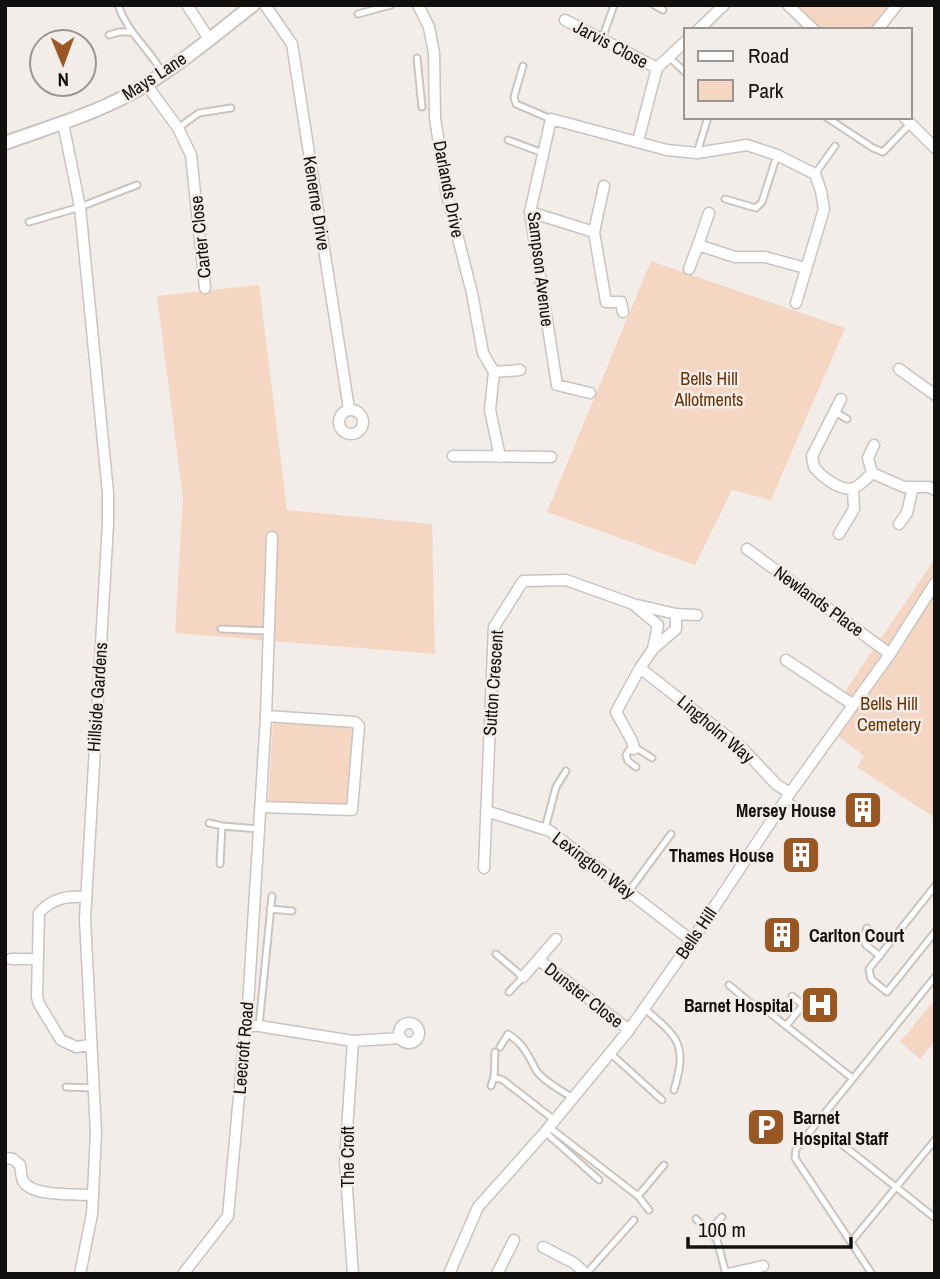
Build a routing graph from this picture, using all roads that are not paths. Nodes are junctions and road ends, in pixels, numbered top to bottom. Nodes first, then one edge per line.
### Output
1 (118, 5) edge
2 (187, 5) edge
3 (253, 5) edge
4 (265, 5) edge
5 (391, 5) edge
6 (418, 5) edge
7 (614, 5) edge
8 (654, 5) edge
9 (724, 5) edge
10 (788, 5) edge
11 (897, 5) edge
12 (663, 10) dead end
13 (358, 14) dead end
14 (565, 20) dead end
15 (700, 28) edge
16 (812, 28) edge
17 (879, 28) edge
18 (130, 32) junction
19 (109, 35) dead end
20 (209, 39) junction
21 (602, 39) junction
22 (684, 43) edge
23 (669, 57) junction
24 (417, 58) dead end
25 (523, 66) dead end
26 (657, 68) junction
27 (684, 71) edge
28 (163, 73) junction
29 (435, 76) junction
30 (419, 78) junction
31 (146, 84) junction
32 (422, 107) dead end
33 (232, 108) dead end
34 (551, 119) junction
35 (707, 119) edge
36 (829, 119) edge
37 (907, 120) edge
38 (62, 122) junction
39 (178, 128) junction
40 (508, 140) dead end
41 (638, 141) junction
42 (5, 142) edge
43 (835, 146) dead end
44 (935, 148) edge
45 (543, 153) junction
46 (698, 153) junction
47 (777, 155) junction
48 (815, 174) junction
49 (136, 185) dead end
50 (604, 186) dead end
51 (726, 199) dead end
52 (79, 207) junction
53 (530, 212) junction
54 (709, 213) dead end
55 (29, 222) dead end
56 (594, 232) junction
57 (698, 245) junction
58 (805, 268) junction
59 (690, 269) dead end
60 (205, 288) dead end
61 (796, 303) dead end
62 (622, 312) dead end
63 (899, 369) dead end
64 (520, 370) dead end
65 (494, 372) junction
66 (590, 393) dead end
67 (935, 395) edge
68 (841, 399) dead end
69 (349, 409) dead end
70 (834, 412) junction
71 (847, 419) dead end
72 (874, 445) dead end
73 (453, 456) dead end
74 (500, 457) junction
75 (551, 457) dead end
76 (872, 473) junction
77 (913, 487) junction
78 (853, 488) junction
79 (935, 490) edge
80 (899, 524) dead end
81 (839, 534) dead end
82 (272, 537) dead end
83 (747, 548) dead end
84 (935, 583) edge
85 (633, 604) junction
86 (676, 614) junction
87 (697, 615) dead end
88 (220, 629) dead end
89 (269, 631) junction
90 (653, 649) junction
91 (890, 654) junction
92 (786, 660) dead end
93 (640, 668) junction
94 (852, 704) junction
95 (267, 716) junction
96 (630, 752) junction
97 (652, 758) dead end
98 (621, 764) dead end
99 (636, 767) dead end
100 (566, 771) dead end
101 (788, 796) junction
102 (261, 807) junction
103 (486, 811) junction
104 (805, 813) dead end
105 (209, 823) dead end
106 (222, 825) junction
107 (260, 829) junction
108 (545, 829) junction
109 (671, 834) dead end
110 (220, 864) dead end
111 (484, 868) dead end
112 (935, 886) edge
113 (629, 891) junction
114 (272, 896) dead end
115 (86, 897) junction
116 (270, 909) junction
117 (292, 911) dead end
118 (867, 928) dead end
119 (935, 932) edge
120 (556, 939) dead end
121 (692, 941) junction
122 (496, 954) dead end
123 (880, 956) junction
124 (11, 958) dead end
125 (38, 959) junction
126 (539, 960) junction
127 (523, 977) junction
128 (935, 978) edge
129 (729, 985) dead end
130 (509, 992) dead end
131 (792, 996) dead end
132 (644, 1008) junction
133 (254, 1026) junction
134 (786, 1026) junction
135 (629, 1030) junction
136 (401, 1038) dead end
137 (353, 1041) junction
138 (90, 1045) junction
139 (610, 1053) junction
140 (494, 1077) junction
141 (852, 1078) junction
142 (491, 1086) dead end
143 (66, 1087) dead end
144 (94, 1088) junction
145 (674, 1090) dead end
146 (573, 1098) junction
147 (662, 1100) dead end
148 (549, 1126) junction
149 (834, 1138) dead end
150 (935, 1140) edge
151 (5, 1158) edge
152 (664, 1166) dead end
153 (599, 1180) dead end
154 (896, 1187) junction
155 (93, 1195) junction
156 (638, 1196) junction
157 (649, 1210) dead end
158 (722, 1217) dead end
159 (696, 1219) dead end
160 (935, 1219) edge
161 (634, 1220) dead end
162 (709, 1231) junction
163 (514, 1240) dead end
164 (851, 1242) junction
165 (543, 1247) dead end
166 (763, 1266) dead end
167 (79, 1274) edge
168 (183, 1274) edge
169 (353, 1274) edge
170 (449, 1274) edge
171 (497, 1274) edge
172 (586, 1274) edge
173 (727, 1274) edge
174 (872, 1274) edge

1 - 18 lane
2 - 20 street
3 - 20 street, Mays Lane
4 - 69 street, Kenerne Drive
5 - 13 lane
6 - 29 street, Darlands Drive
7 - 21 lane
8 - 12 lane
9 - 15 street
10 - 16 street
11 - 17 street
14 - 21 street, Jarvis Close
18 - 19 lane
18 - 28 lane
20 - 28 street, Mays Lane
21 - 26 street, Jarvis Close
22 - 23 street
23 - 26 street
23 - 27 lane
24 - 30 lane
25 - 34 lane
26 - 41 street
28 - 31 street, Mays Lane
29 - 30 lane
29 - 65 street, Darlands Drive
30 - 32 lane
31 - 38 street, Mays Lane
31 - 39 street, Carter Close
33 - 39 lane
34 - 41 street
34 - 45 street, Sampson Avenue
35 - 46 lane
36 - 37 lane
37 - 44 street
38 - 42 street, Mays Lane
38 - 52 street, Hillside Gardens
39 - 60 street, Carter Close
40 - 45 lane
41 - 46 street
43 - 48 lane
45 - 53 street, Sampson Avenue
46 - 47 street
47 - 48 street
47 - 51 lane
48 - 58 street
49 - 52 lane
50 - 56 street
52 - 55 lane
52 - 115 street, Hillside Gardens
53 - 56 street
53 - 66 street, Sampson Avenue
54 - 57 street
56 - 62 street
57 - 58 street
57 - 59 street
58 - 61 street
63 - 67 street
64 - 65 street
65 - 74 street
68 - 70 street
70 - 71 lane
70 - 78 street
72 - 76 street
73 - 74 street
74 - 75 street
76 - 77 street
76 - 78 street
77 - 79 street
77 - 80 street
78 - 81 street
82 - 89 street, Leecroft Road
83 - 91 street, Newlands Place
84 - 91 street, Bells Hill
85 - 86 street
85 - 90 street, Sutton Crescent
85 - 103 street, Sutton Crescent
86 - 87 street
86 - 90 street
88 - 89 lane
89 - 95 street, Leecroft Road
90 - 93 street
91 - 94 street, Bells Hill
92 - 94 street
93 - 96 street
93 - 101 street, Lingholm Way
94 - 101 street, Bells Hill
95 - 102 street, Leecroft Road
95 - 102 street
96 - 97 lane
96 - 98 lane
96 - 99 lane
100 - 108 lane
101 - 104 lane
101 - 121 street, Bells Hill
102 - 107 street, Leecroft Road
103 - 108 street, Lexington Way
103 - 111 street, Sutton Crescent
105 - 106 lane
106 - 107 lane
106 - 110 lane
107 - 133 street, Leecroft Road
108 - 113 street, Lexington Way
109 - 113 lane
112 - 123 lane
113 - 121 street, Lexington Way
114 - 116 lane
115 - 125 street
115 - 138 street, Hillside Gardens
116 - 117 lane
116 - 133 lane
118 - 123 lane
119 - 123 lane
120 - 126 street
121 - 132 street, Bells Hill
122 - 127 lane
124 - 125 street
125 - 138 street
126 - 127 street
126 - 135 street, Dunster Close
127 - 130 lane
128 - 141 lane
129 - 134 lane
131 - 134 lane
132 - 135 street, Bells Hill
132 - 145 lane
133 - 137 street
133 - 168 street, Leecroft Road
134 - 141 lane
135 - 139 street, Bells Hill
136 - 137 street
137 - 169 street, The Croft
138 - 144 street, Hillside Gardens
139 - 146 street, Bells Hill
139 - 147 lane
140 - 142 lane
140 - 146 lane
140 - 148 lane
141 - 164 lane
143 - 144 lane
144 - 155 street, Hillside Gardens
146 - 148 street, Bells Hill
148 - 153 lane
148 - 156 lane
148 - 170 street, Bells Hill
149 - 154 lane
150 - 154 lane
151 - 155 street
152 - 156 lane
154 - 160 lane
154 - 164 lane
155 - 167 street, Hillside Gardens
156 - 157 lane
158 - 162 lane
159 - 162 lane
161 - 172 lane
162 - 173 lane
163 - 171 street
164 - 174 lane
165 - 172 street
166 - 173 street

